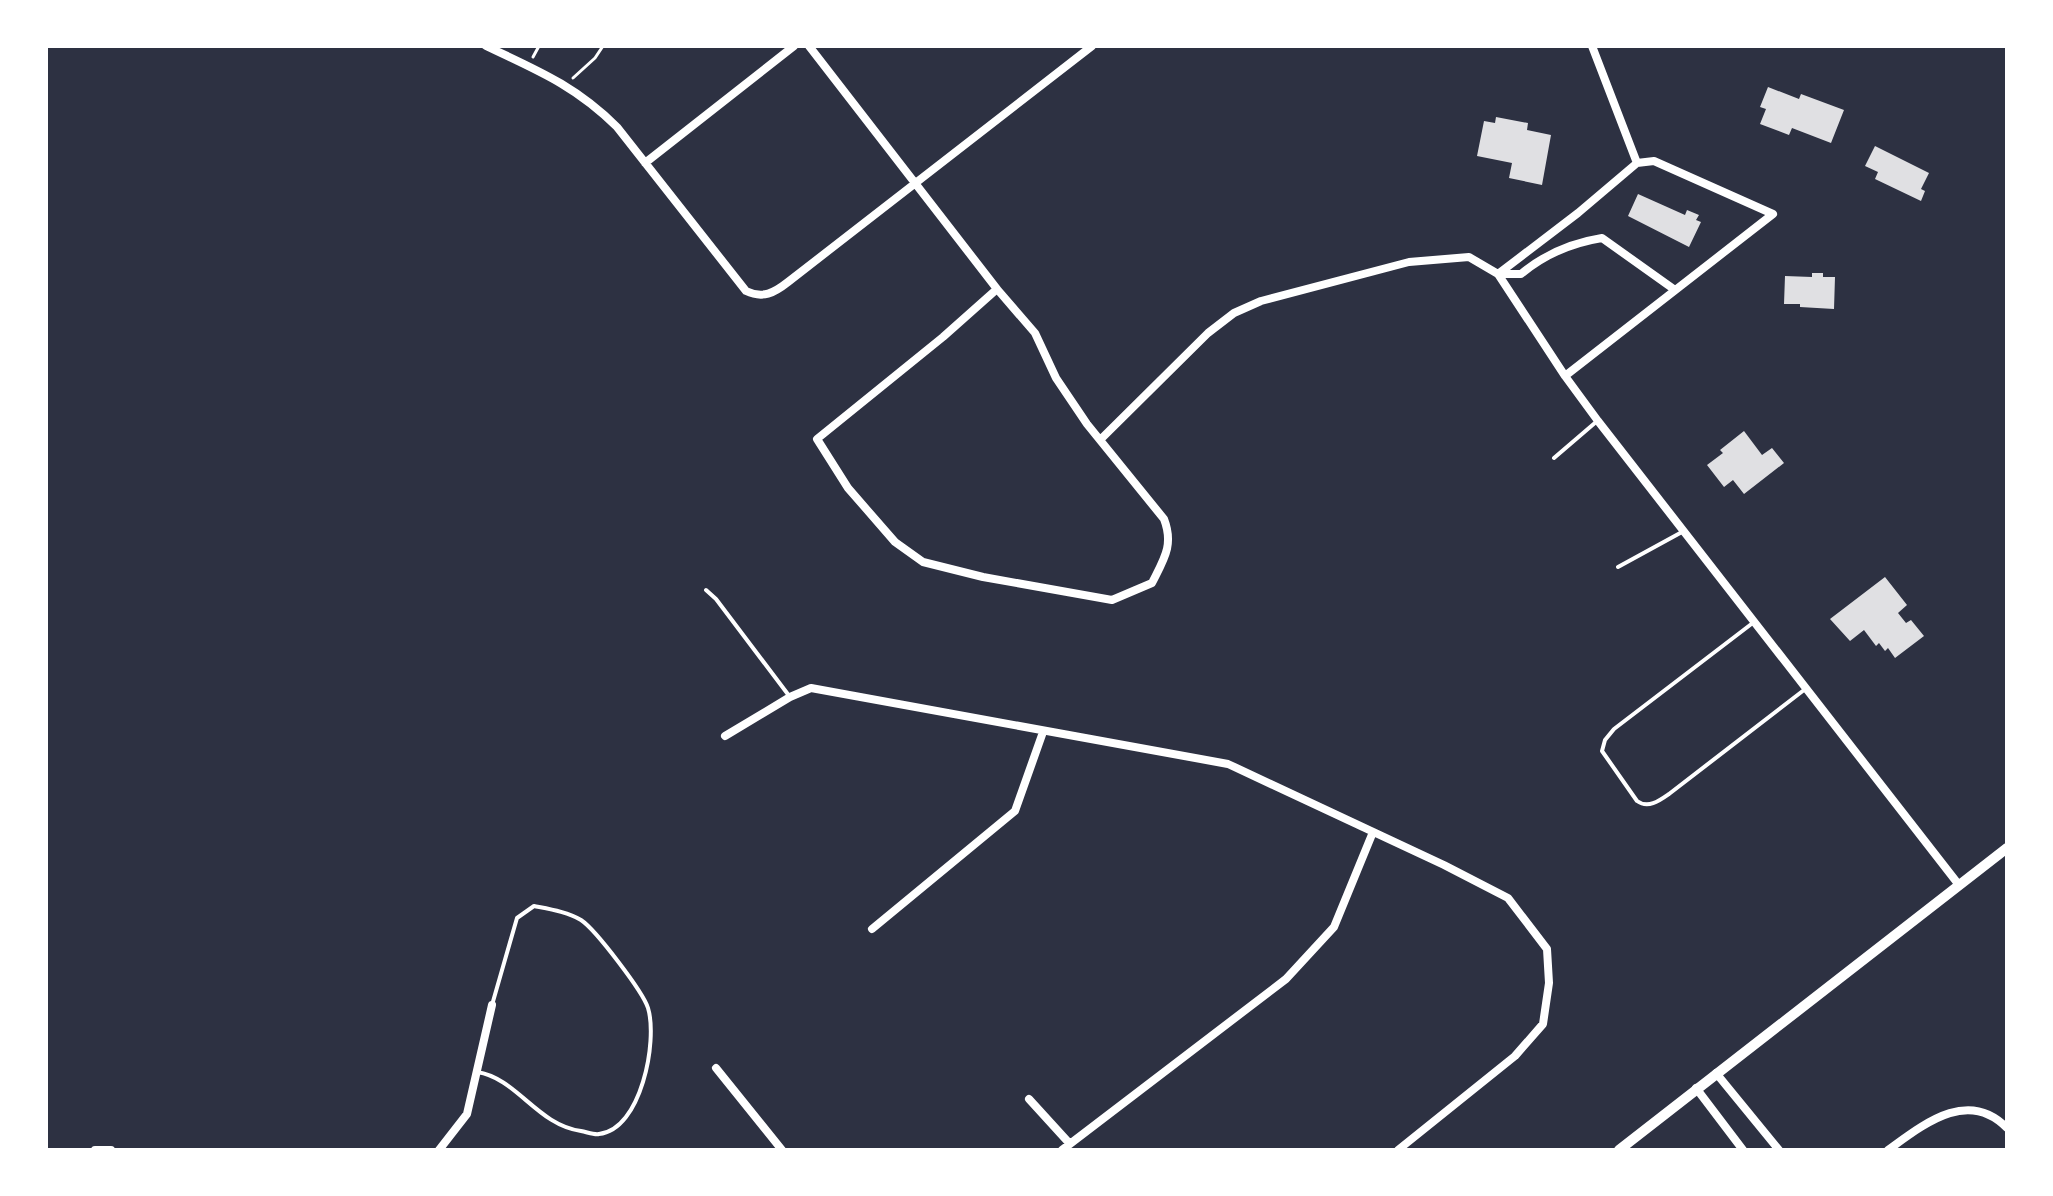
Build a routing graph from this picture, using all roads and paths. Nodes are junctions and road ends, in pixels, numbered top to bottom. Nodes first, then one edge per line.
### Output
1 (486, 46) edge
2 (603, 46) edge
3 (794, 46) edge
4 (809, 46) edge
5 (1092, 46) edge
6 (1592, 46) edge
7 (568, 86) junction
8 (645, 163) junction
9 (1637, 163) junction
10 (915, 182) junction
11 (1498, 274) junction
12 (997, 289) junction
13 (1675, 290) junction
14 (1565, 376) junction
15 (1598, 421) junction
16 (1100, 440) junction
17 (1554, 458) dead end
18 (1684, 531) junction
19 (1618, 567) dead end
20 (706, 590) dead end
21 (1754, 622) junction
22 (1806, 688) junction
23 (790, 697) junction
24 (1043, 732) junction
25 (725, 736) dead end
26 (1373, 832) junction
27 (2007, 848) edge
28 (1959, 885) junction
29 (872, 929) dead end
30 (492, 1005) joint
31 (716, 1068) dead end
32 (477, 1072) junction
33 (1716, 1073) junction
34 (1696, 1088) junction
35 (1029, 1099) dead end
36 (2007, 1128) edge
37 (1066, 1147) edge
38 (95, 1150) edge
39 (111, 1150) edge
40 (439, 1150) edge
41 (782, 1150) edge
42 (1398, 1150) edge
43 (1619, 1150) edge
44 (1743, 1150) edge
45 (1779, 1150) edge
46 (1888, 1150) edge

1 - 7 street
2 - 7 path
3 - 8 street
4 - 10 street
5 - 10 street
6 - 9 street
7 - 8 street
8 - 10 street
9 - 11 street
9 - 13 street
10 - 12 street
11 - 13 street
11 - 14 street
11 - 16 street
12 - 16 street
12 - 16 street
13 - 14 street
14 - 15 street
15 - 17 lane
15 - 18 street
18 - 19 lane
18 - 21 street
20 - 23 lane
21 - 22 street
21 - 22 lane
22 - 28 street
23 - 24 street
23 - 25 street
24 - 26 street
24 - 29 street
26 - 37 street
26 - 42 street
27 - 28 street
28 - 33 street
30 - 32 street
30 - 32 lane
31 - 41 street
32 - 40 street
33 - 34 street
33 - 45 street
34 - 43 street
34 - 44 street
35 - 37 street
36 - 46 street
38 - 39 street

